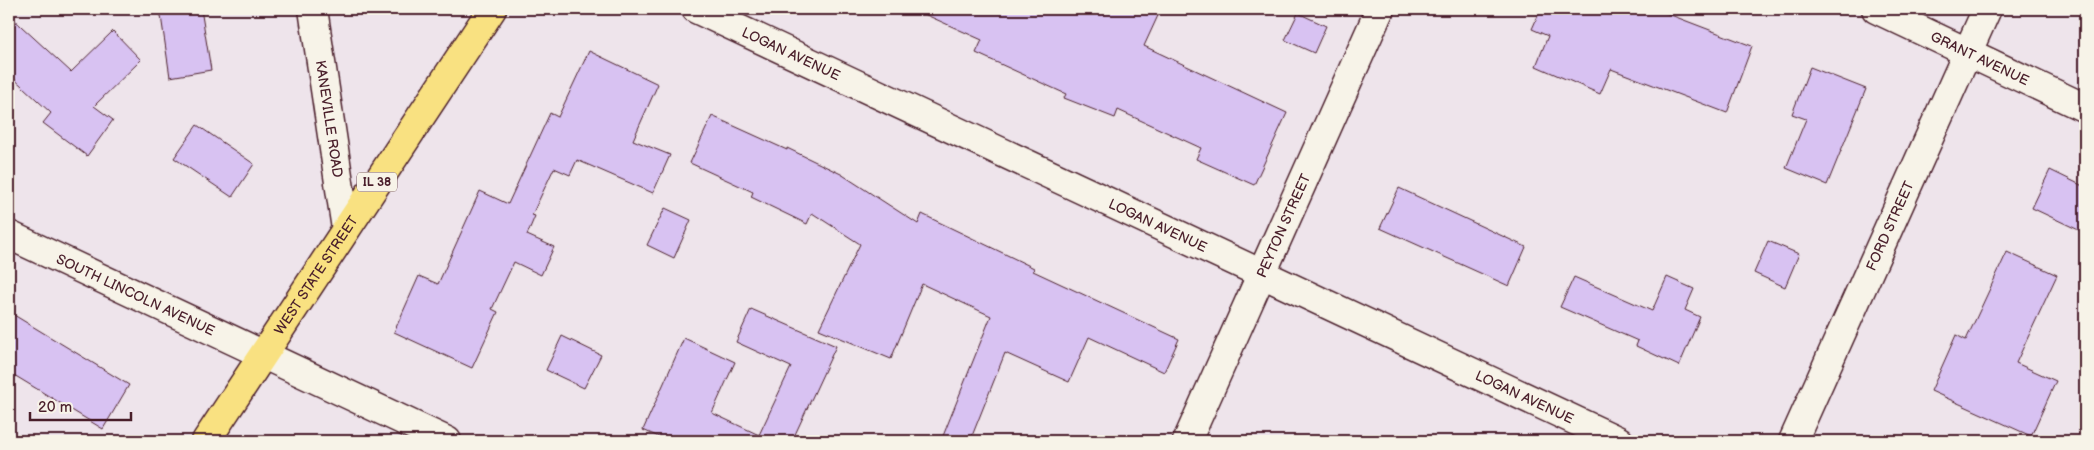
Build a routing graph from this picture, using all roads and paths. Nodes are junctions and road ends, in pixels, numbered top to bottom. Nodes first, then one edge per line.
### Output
1 (313, 9) edge
2 (492, 9) edge
3 (696, 9) edge
4 (1380, 9) edge
5 (1876, 9) edge
6 (1987, 9) edge
7 (1968, 52) junction
8 (2085, 108) edge
9 (346, 229) junction
10 (9, 235) edge
11 (1262, 273) junction
12 (262, 354) junction
13 (206, 441) edge
14 (447, 441) edge
15 (1187, 441) edge
16 (1619, 441) edge
17 (1793, 441) edge

1 - 9 street, KANEVILLE ROAD
2 - 9 main road, WEST STATE STREET / IL 38
3 - 11 street, LOGAN AVENUE
4 - 11 street, PEYTON STREET
5 - 7 street, GRANT AVENUE
6 - 7 street, FORD STREET
7 - 8 street, GRANT AVENUE
7 - 17 street, FORD STREET
9 - 12 main road, WEST STATE STREET / IL 38
10 - 12 street, SOUTH LINCOLN AVENUE
11 - 15 street, PEYTON STREET
11 - 16 street, LOGAN AVENUE
12 - 13 main road, WEST STATE STREET / IL 38
12 - 14 street, SOUTH LINCOLN AVENUE

